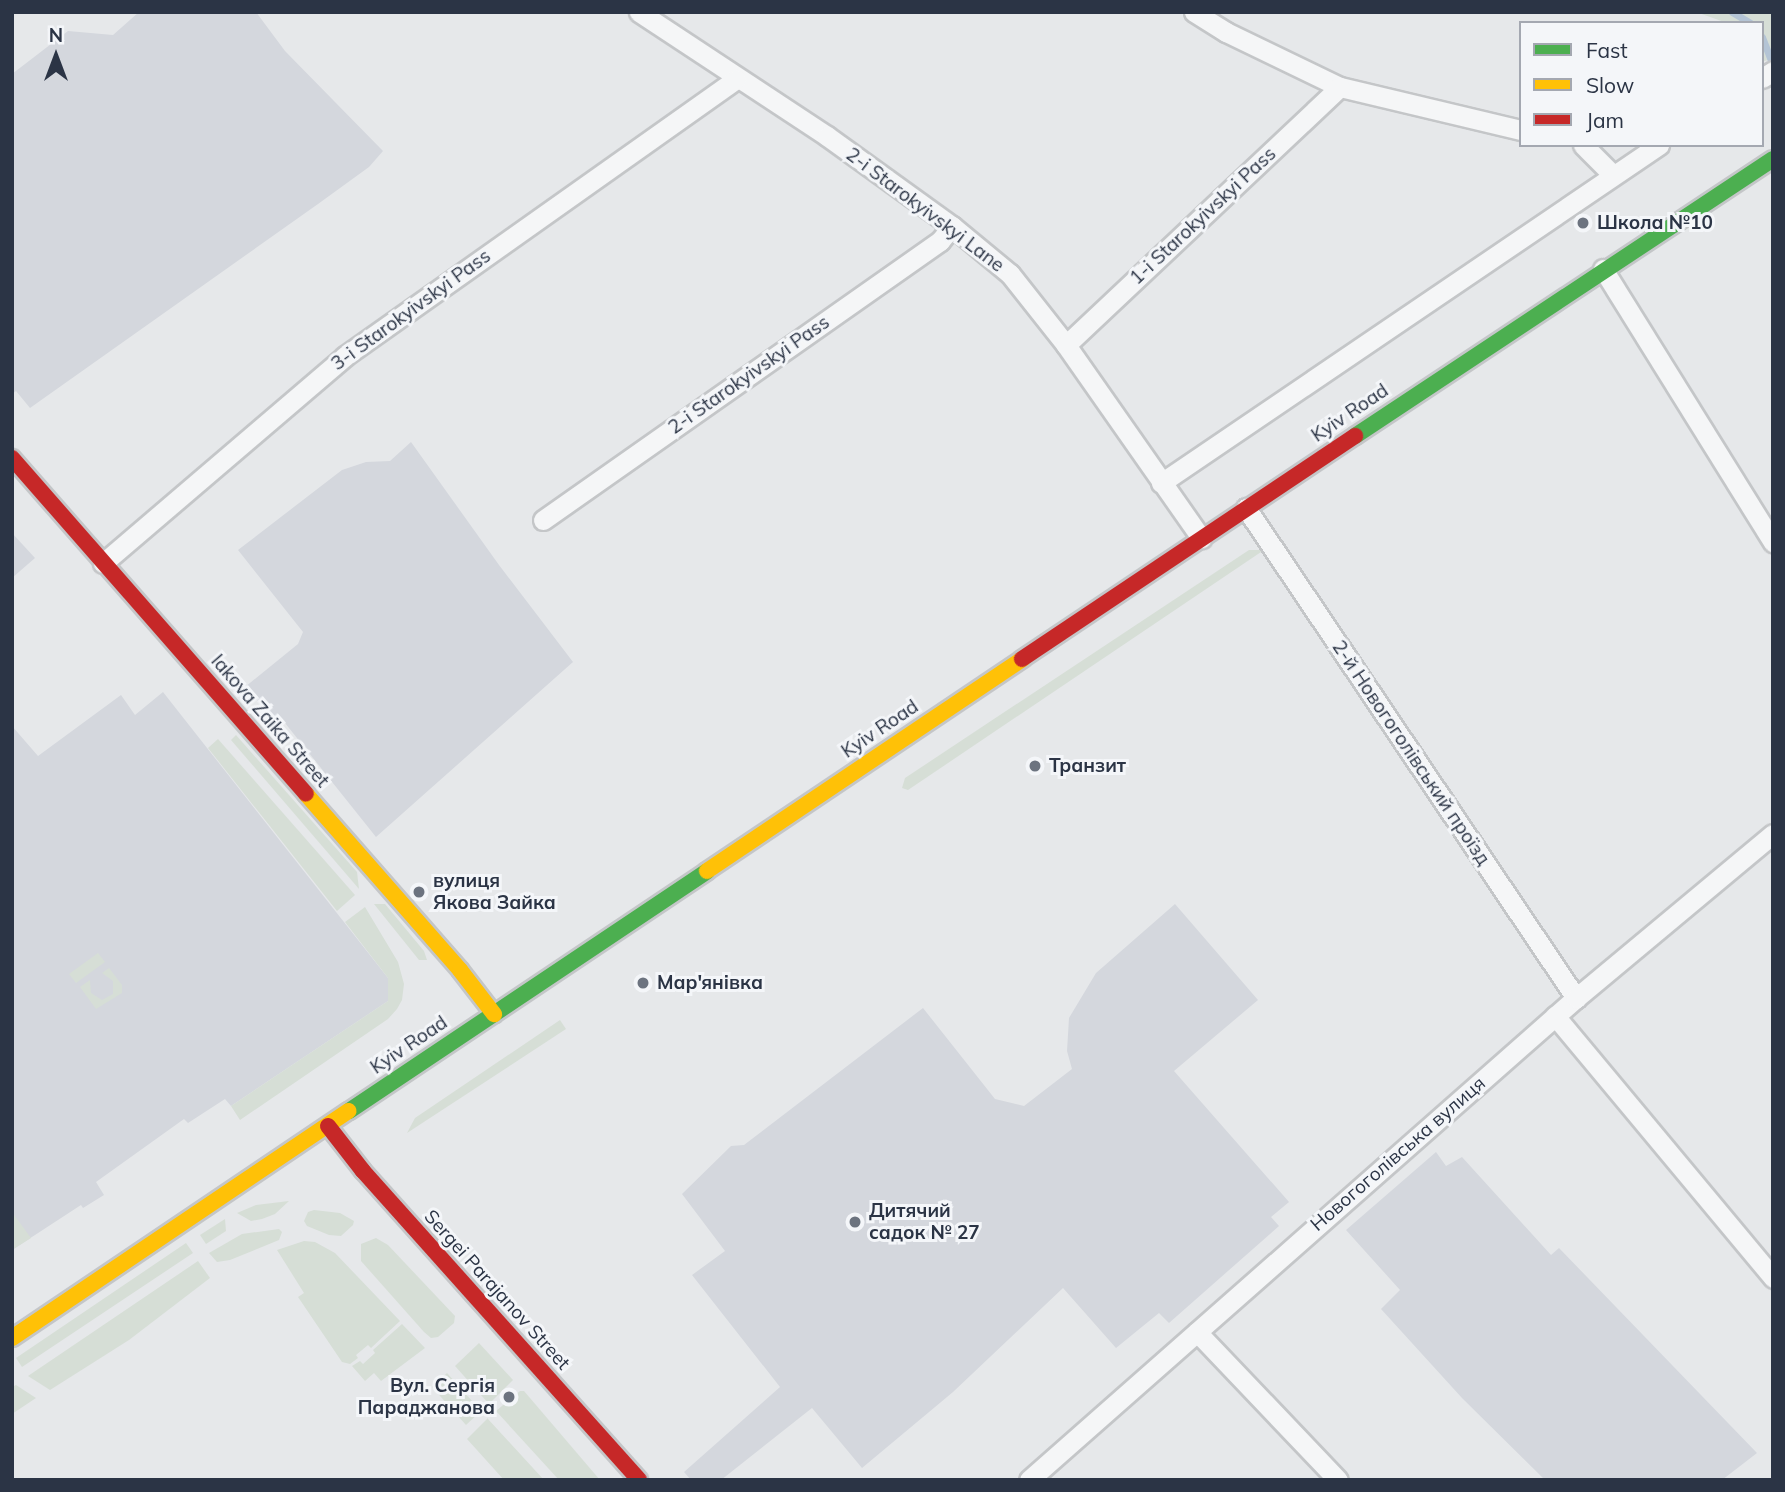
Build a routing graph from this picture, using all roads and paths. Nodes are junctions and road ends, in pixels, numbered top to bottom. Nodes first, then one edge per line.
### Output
1 (639, 12) edge
2 (1194, 12) edge
3 (736, 79) junction
4 (1340, 87) junction
5 (1519, 130) edge
6 (1585, 147) edge
7 (1656, 147) edge
8 (1773, 159) edge
9 (1614, 175) junction
10 (952, 226) junction
11 (1603, 269) junction
12 (1066, 345) junction
13 (12, 458) edge
14 (1161, 483) junction
15 (1246, 508) junction
16 (543, 520) dead end
17 (1201, 538) junction
18 (1773, 542) edge
19 (103, 563) junction
20 (1773, 834) edge
21 (1576, 998) junction
22 (494, 1014) junction
23 (1555, 1016) junction
24 (328, 1126) junction
25 (1773, 1278) edge
26 (1197, 1332) junction
27 (12, 1338) edge
28 (639, 1480) edge
29 (1029, 1480) edge
30 (1338, 1480) edge

1 - 3 street, 2-i Starokyivskyi Lane
2 - 4 street
3 - 10 street, 2-i Starokyivskyi Lane
3 - 19 street, 3-i Starokyivskyi Pass
4 - 5 street
4 - 12 street, 1-i Starokyivskyi Pass
6 - 9 street
7 - 9 street
8 - 11 main road, Kyiv Road
9 - 14 street
10 - 12 street, 2-i Starokyivskyi Lane
10 - 16 street, 2-i Starokyivskyi Pass
11 - 15 main road, Kyiv Road
11 - 18 street
12 - 14 street, 2-i Starokyivskyi Lane
13 - 19 main road, Iakova Zaika Street
14 - 17 street, 2-i Starokyivskyi Lane
15 - 17 main road, Kyiv Road
15 - 21 street, 2-й Новогоголівський проїзд
17 - 22 main road, Kyiv Road
19 - 22 main road, Iakova Zaika Street
20 - 21 street, Новогоголівська вулиця
21 - 23 street, Новогоголівська вулиця
22 - 24 main road, Kyiv Road
23 - 25 street
23 - 26 street, Новогоголівська вулиця
24 - 27 main road, Kyiv Road
24 - 28 main road, Sergei Parajanov Street
26 - 29 street, Новогоголівська вулиця
26 - 30 street

